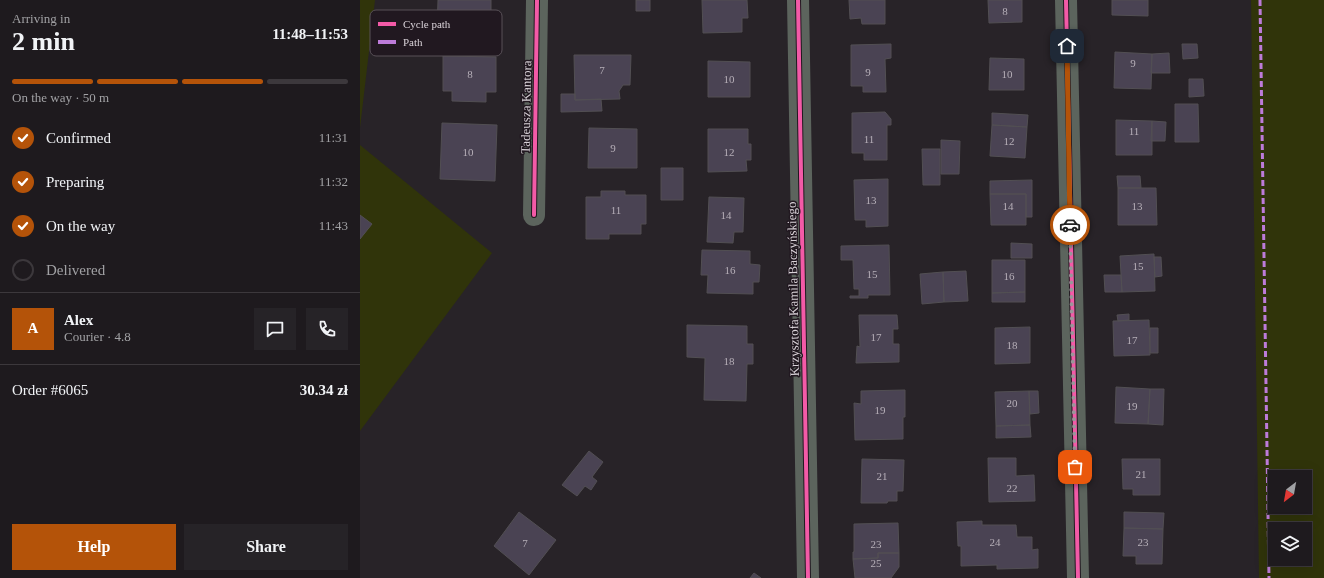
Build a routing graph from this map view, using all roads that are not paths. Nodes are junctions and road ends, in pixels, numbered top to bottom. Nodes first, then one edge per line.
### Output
1 (537, 0) edge
2 (798, 0) edge
3 (1066, 0) edge
4 (534, 214) dead end
5 (808, 578) edge
6 (1078, 578) edge

1 - 4 street, Tadeusza Kantora
2 - 5 street, Krzysztofa Kamila Baczyńskiego
3 - 6 street

